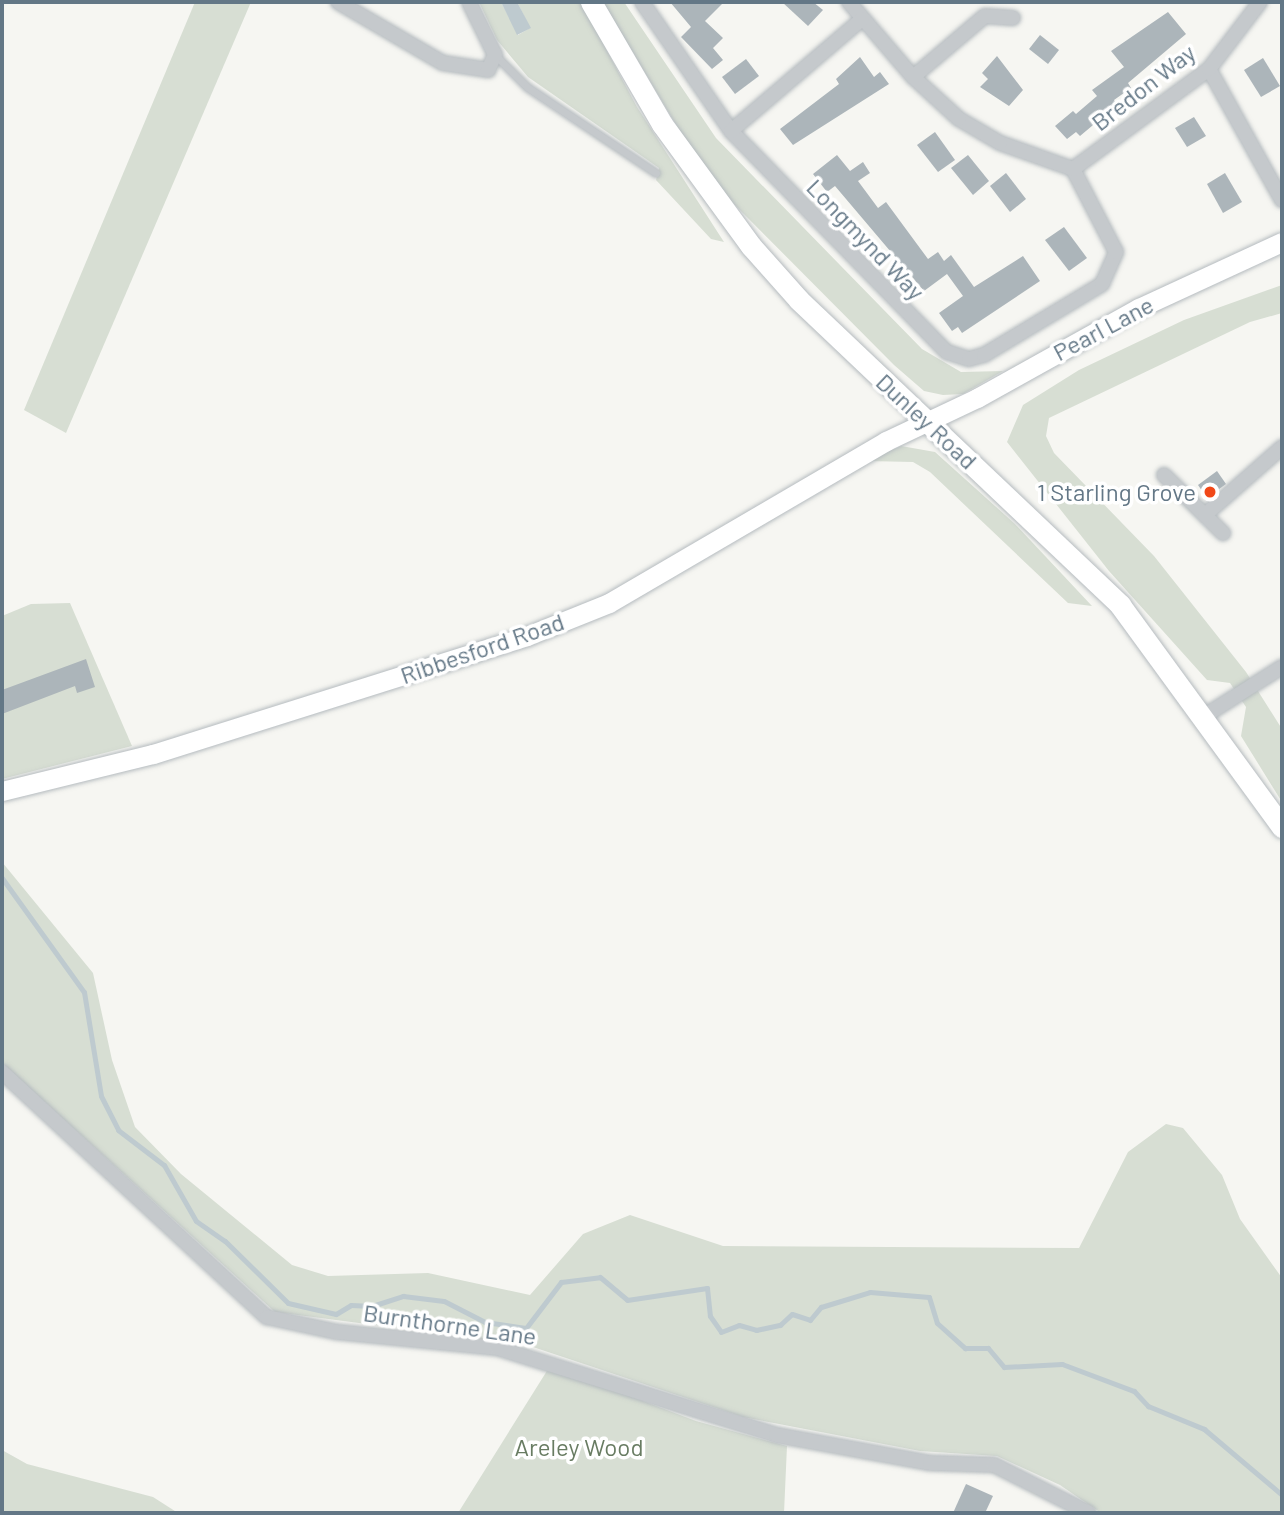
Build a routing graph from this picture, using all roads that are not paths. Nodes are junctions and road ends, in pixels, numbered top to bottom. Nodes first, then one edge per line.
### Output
1 (338, 2) edge
2 (469, 2) edge
3 (591, 2) edge
4 (642, 2) edge
5 (849, 2) edge
6 (1260, 2) edge
7 (1013, 18) dead end
8 (862, 19) junction
9 (495, 55) junction
10 (1209, 69) junction
11 (913, 77) junction
12 (731, 131) junction
13 (1073, 169) junction
14 (656, 173) dead end
15 (1282, 200) edge
16 (1282, 242) edge
17 (928, 422) junction
18 (1282, 447) edge
19 (1164, 475) dead end
20 (1205, 515) junction
21 (1223, 533) dead end
22 (1282, 667) edge
23 (1206, 715) junction
24 (2, 791) edge
25 (1282, 827) edge
26 (2, 1072) edge
27 (1089, 1513) edge

1 - 9 street
2 - 9 street
3 - 17 main road, Dunley Road
4 - 12 street, Longmynd Way
5 - 8 street
6 - 10 street, Bredon Way
7 - 11 street
8 - 11 street
8 - 12 street
9 - 14 lane
10 - 13 street, Bredon Way
10 - 15 street
11 - 13 street
12 - 13 street, Longmynd Way
16 - 17 main road, Pearl Lane
17 - 23 main road, Dunley Road
17 - 24 main road, Ribbesford Road
18 - 20 street
19 - 20 street
20 - 21 street
22 - 23 street
23 - 25 main road, Dunley Road
26 - 27 street, Burnthorne Lane

